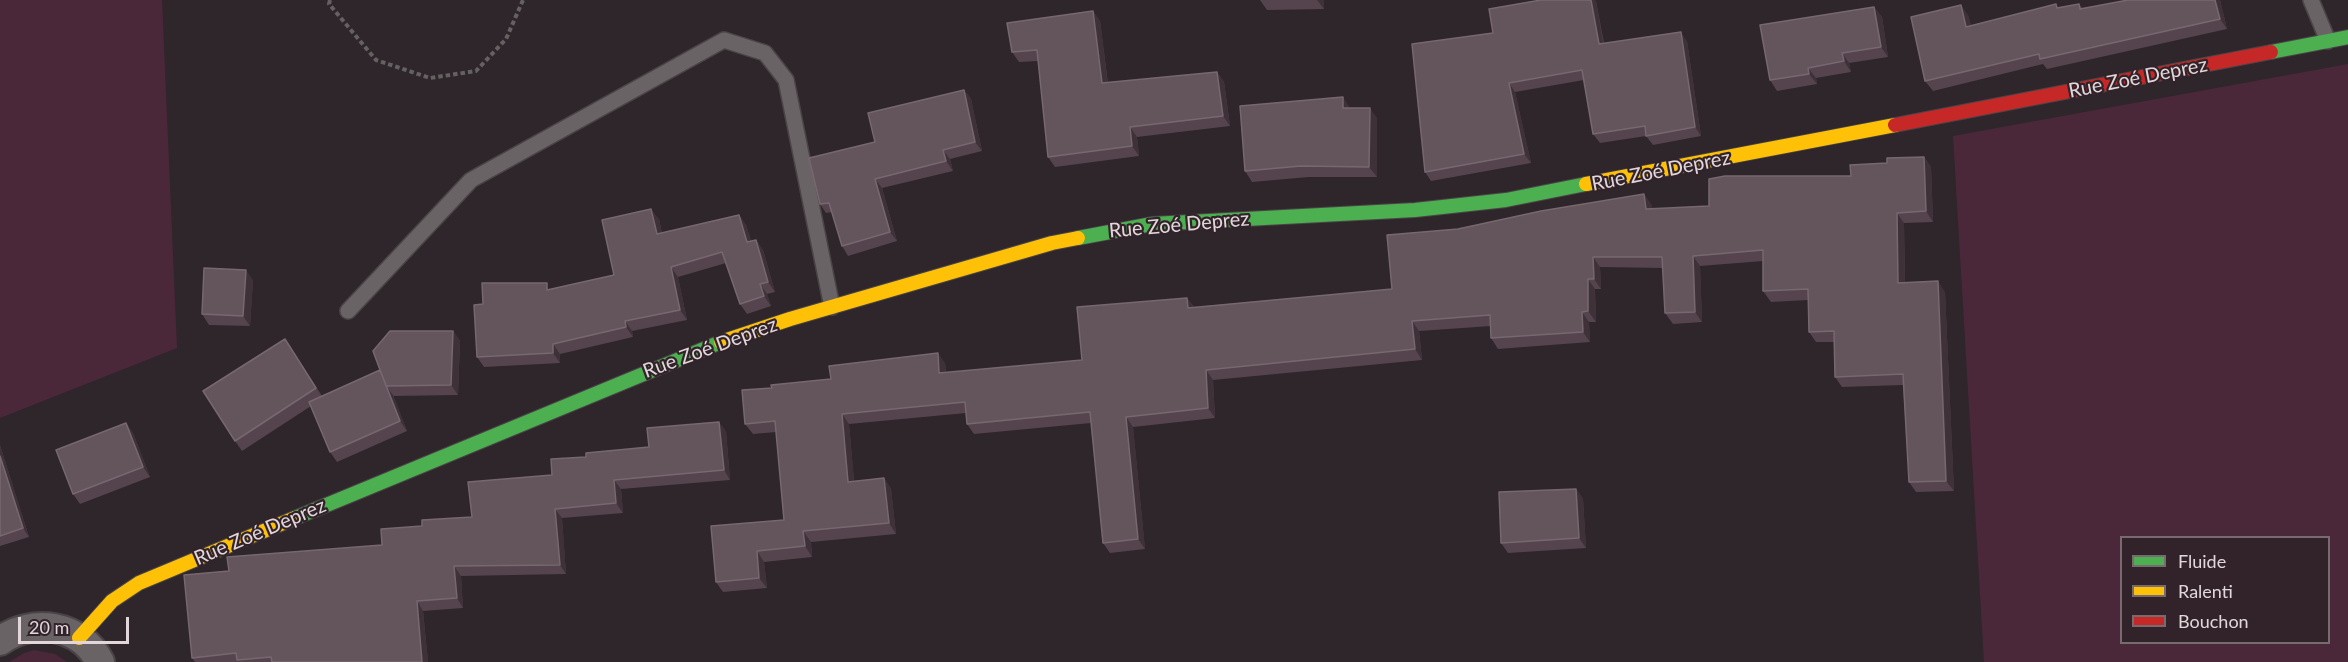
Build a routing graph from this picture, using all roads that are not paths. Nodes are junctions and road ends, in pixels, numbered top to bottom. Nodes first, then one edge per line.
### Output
1 (2311, 0) edge
2 (2348, 37) edge
3 (2328, 41) junction
4 (832, 307) junction
5 (348, 311) dead end
6 (79, 638) junction
7 (0, 641) edge
8 (100, 662) edge

1 - 3 lane
2 - 3 street, Rue Zoé Deprez
3 - 4 street, Rue Zoé Deprez
4 - 5 lane
4 - 6 street, Rue Zoé Deprez
6 - 7 street
6 - 8 street

